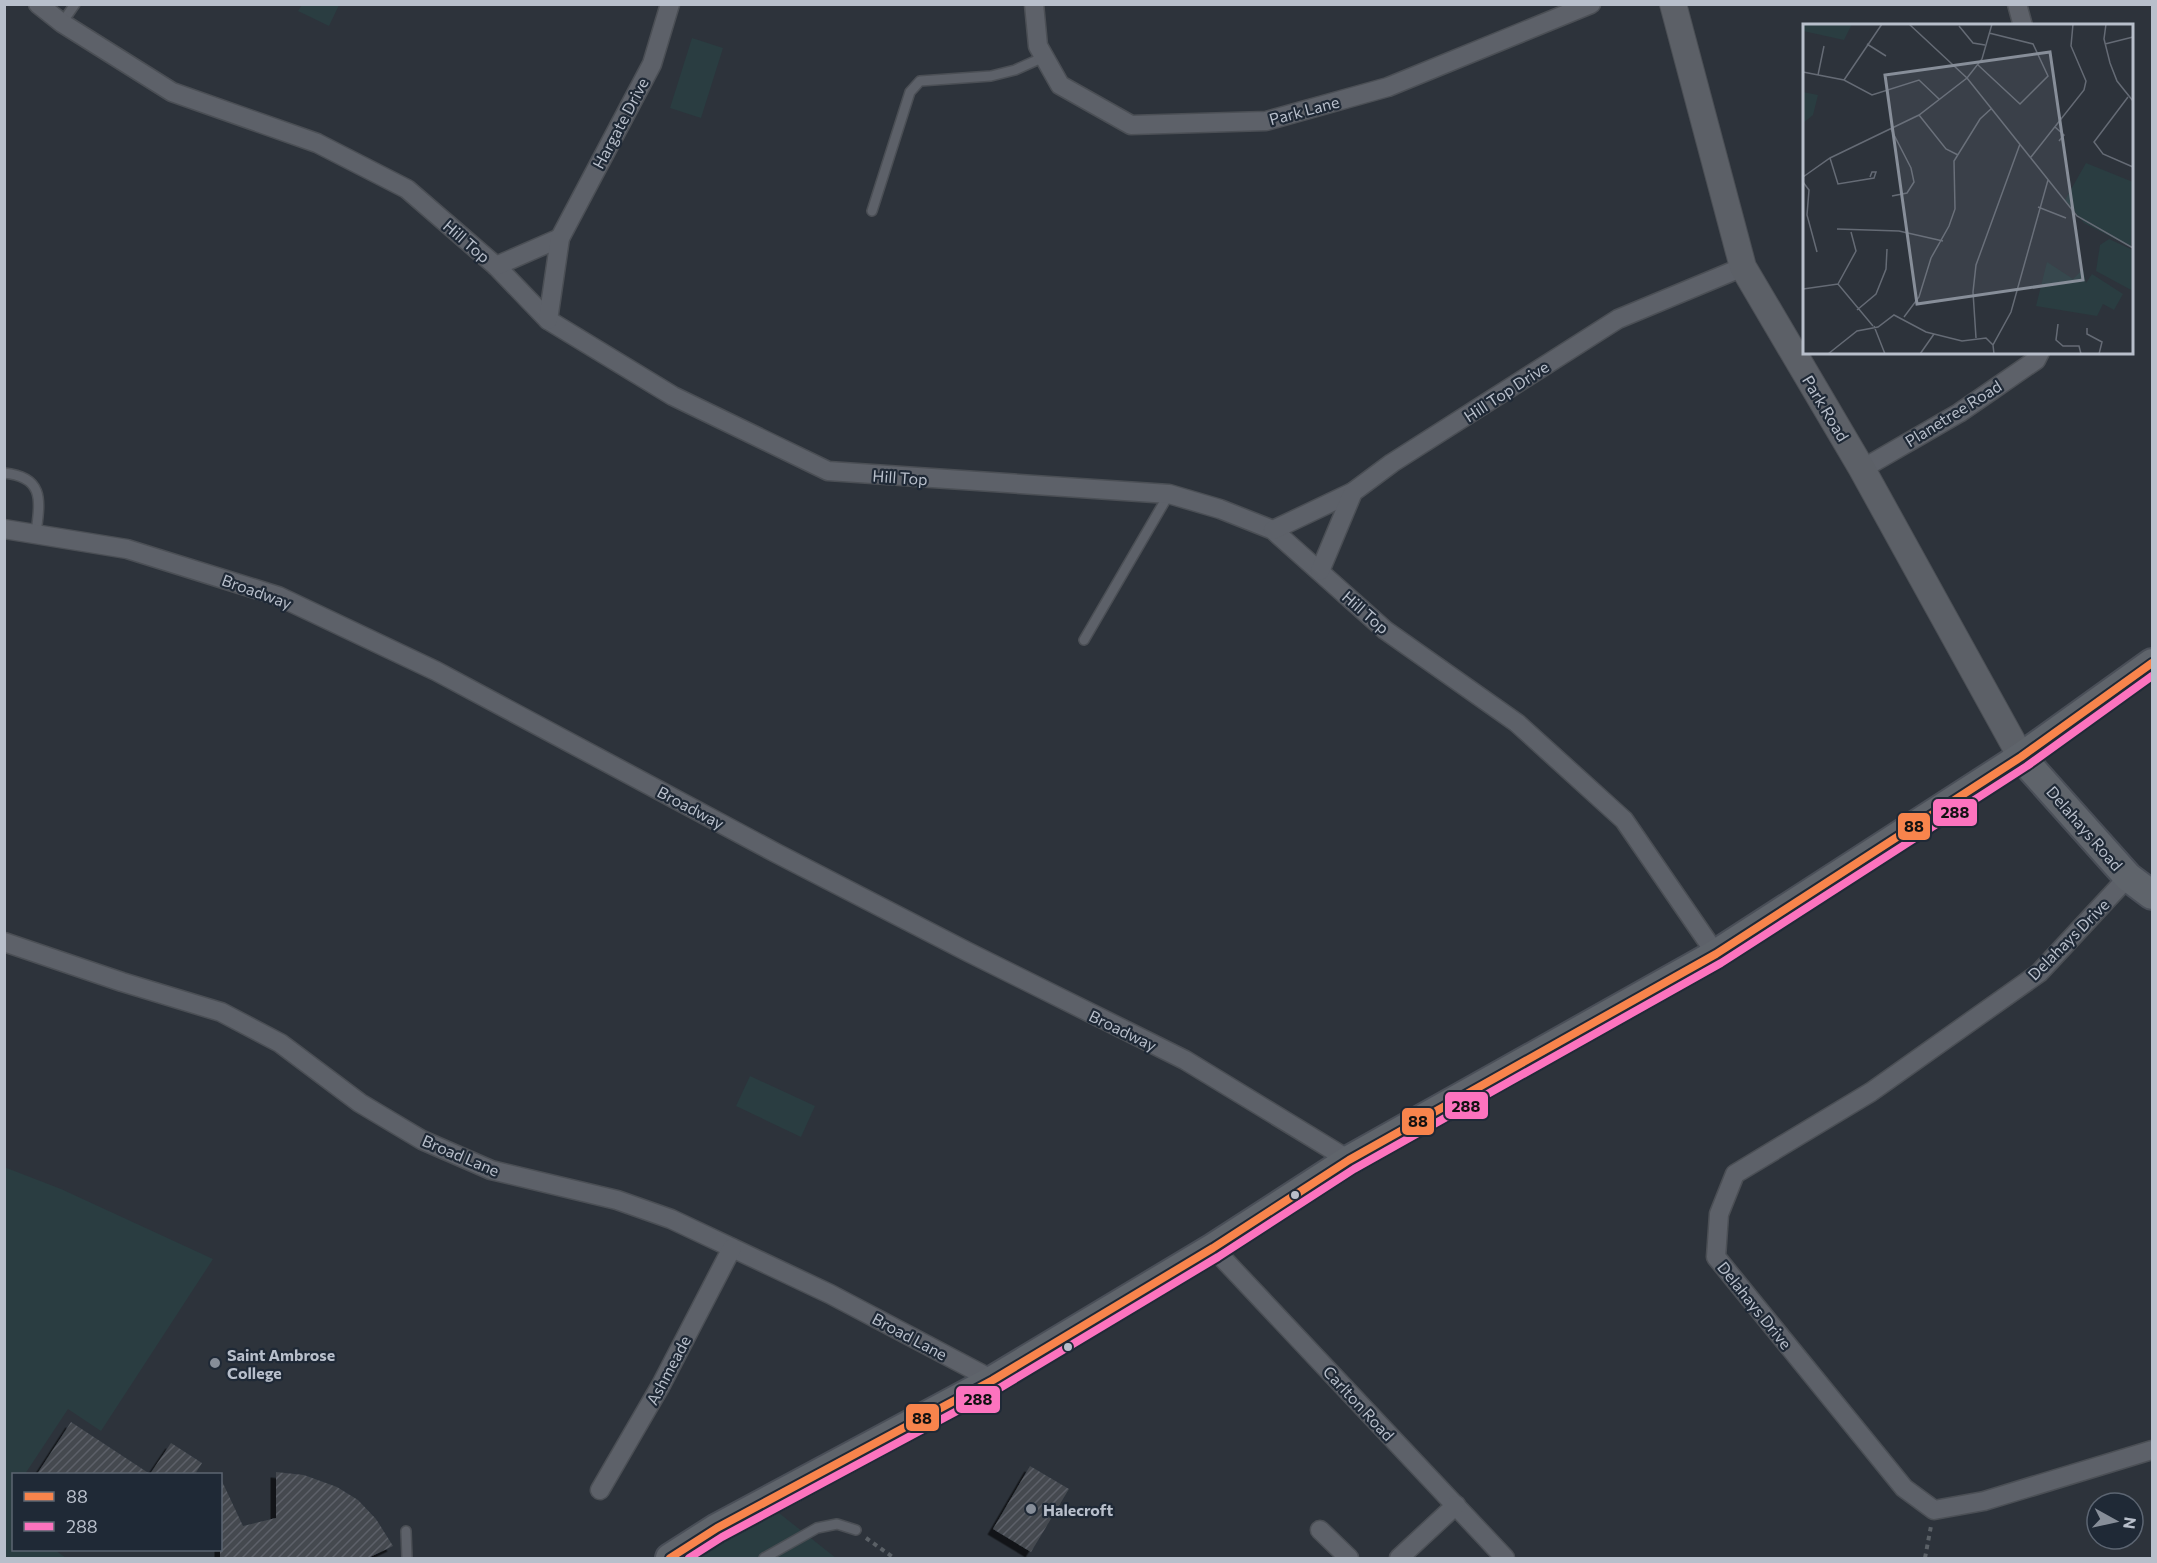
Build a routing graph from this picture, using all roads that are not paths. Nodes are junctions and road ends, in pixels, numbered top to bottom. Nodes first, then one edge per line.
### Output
1 (38, 4) edge
2 (75, 4) edge
3 (670, 4) edge
4 (1034, 4) edge
5 (1591, 4) edge
6 (1673, 4) edge
7 (2017, 4) edge
8 (62, 23) junction
9 (2022, 24) edge
10 (1044, 57) junction
11 (872, 211) dead end
12 (560, 238) junction
13 (495, 266) junction
14 (1743, 267) junction
15 (548, 320) junction
16 (2039, 354) edge
17 (1862, 469) junction
18 (4, 473) edge
19 (1353, 492) junction
20 (1169, 494) junction
21 (4, 529) edge
22 (1273, 530) junction
23 (36, 533) junction
24 (1320, 571) junction
25 (1084, 640) dead end
26 (2152, 663) edge
27 (2021, 757) junction
28 (2128, 878) junction
29 (2152, 895) edge
30 (4, 942) edge
31 (1716, 954) junction
32 (1349, 1160) junction
33 (732, 1248) junction
34 (1213, 1248) junction
35 (993, 1380) junction
36 (2152, 1450) edge
37 (600, 1490) dead end
38 (1456, 1505) junction
39 (856, 1530) road end
40 (1320, 1530) dead end
41 (406, 1531) dead end
42 (682, 1556) edge
43 (407, 1558) edge
44 (764, 1558) edge
45 (1349, 1558) edge
46 (1399, 1558) edge
47 (1504, 1558) edge

1 - 8 street, Hill Top
2 - 8 lane
3 - 12 street, Hargate Drive
4 - 10 street, Park Lane
5 - 10 street, Park Lane
6 - 14 main road, Park Road
7 - 9 street
8 - 13 street, Hill Top
10 - 11 lane
12 - 13 street
12 - 15 street, Hargate Drive
13 - 15 street, Hill Top
14 - 17 main road, Park Road
14 - 19 street, Hill Top Drive
15 - 20 street, Hill Top
16 - 17 street, Planetree Road
17 - 27 main road, Park Road
18 - 23 lane
19 - 22 street, Hill Top Drive
19 - 24 street
20 - 22 street, Hill Top
20 - 25 lane
21 - 23 street, Broadway
22 - 24 street, Hill Top
23 - 32 street, Broadway
24 - 31 street, Hill Top
26 - 27 main road
27 - 28 main road, Delahays Road
27 - 31 main road
28 - 29 main road, Delahays Road
28 - 36 street, Delahays Drive
30 - 33 street, Broad Lane
31 - 32 main road
32 - 34 main road
33 - 35 street, Broad Lane
33 - 37 street, Ashmeade
34 - 35 main road
34 - 38 street, Carlton Road
35 - 42 main road
38 - 46 street
38 - 47 street, Carlton Road
39 - 44 lane
40 - 45 street
41 - 43 lane

